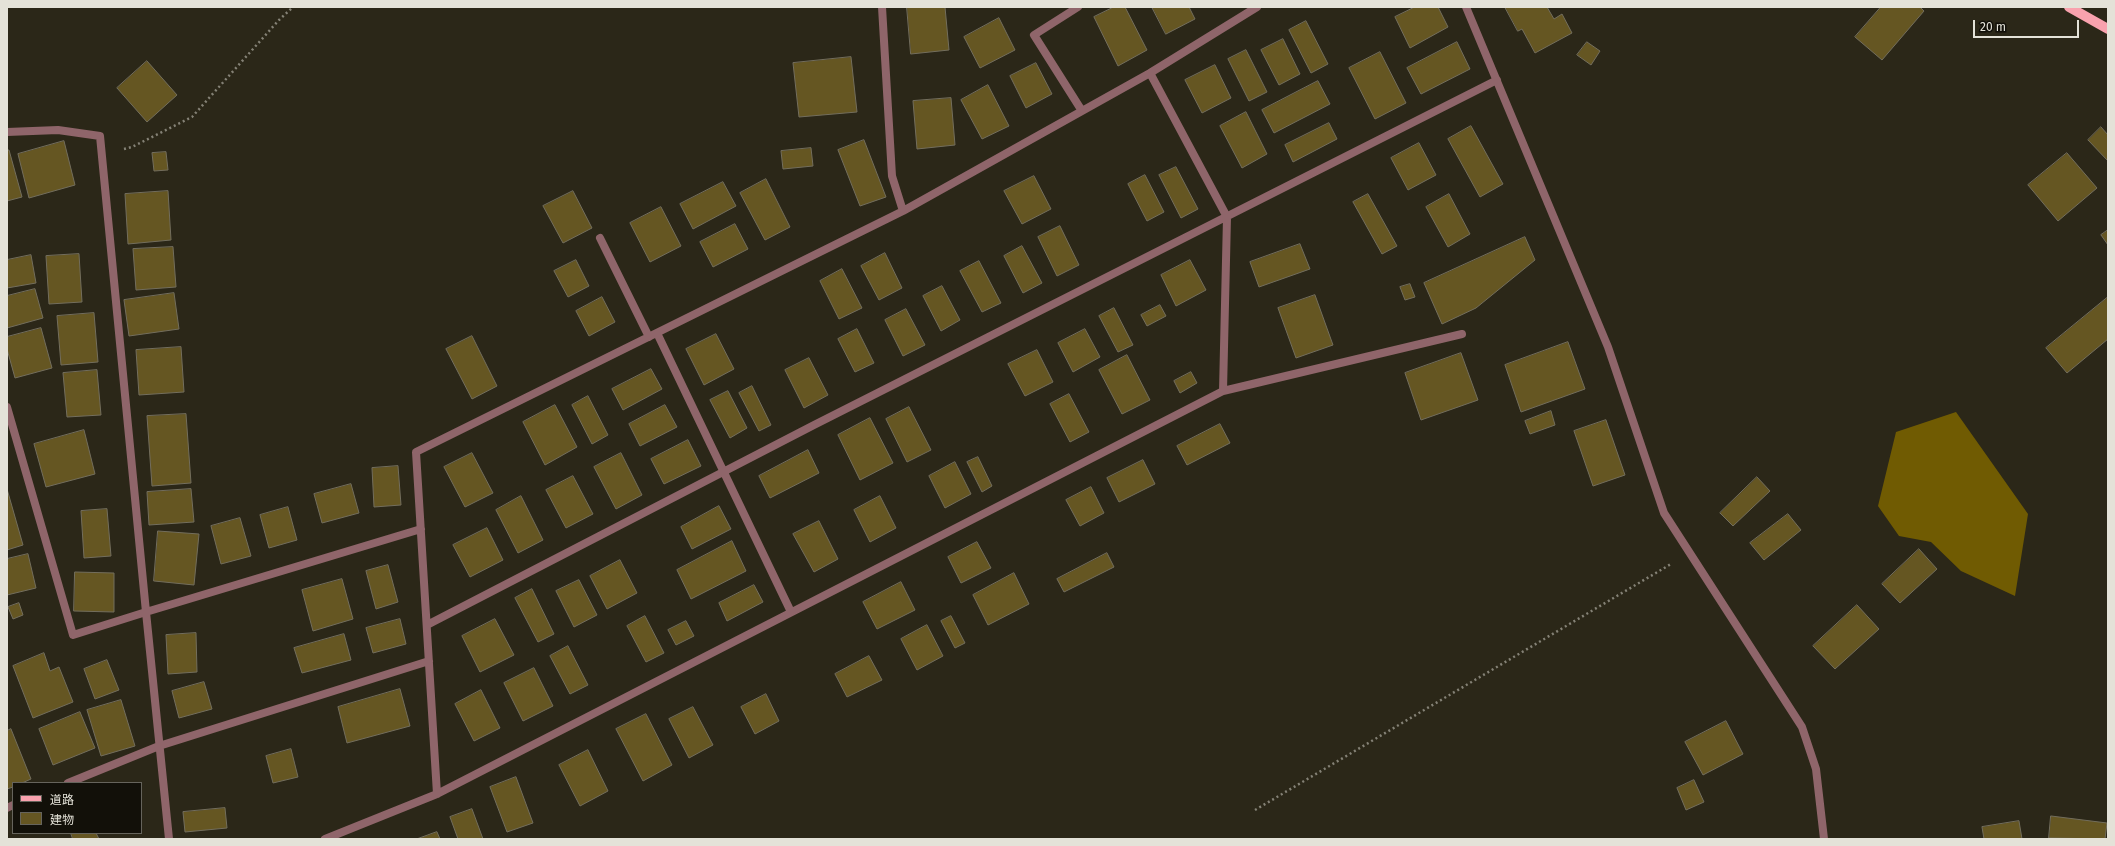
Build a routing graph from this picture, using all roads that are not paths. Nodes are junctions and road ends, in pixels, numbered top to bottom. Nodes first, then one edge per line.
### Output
1 (882, 7) edge
2 (1078, 7) edge
3 (1257, 7) edge
4 (1466, 7) edge
5 (2069, 7) edge
6 (2108, 29) edge
7 (1150, 73) junction
8 (1497, 80) junction
9 (1082, 111) junction
10 (7, 132) edge
11 (903, 211) junction
12 (1227, 217) junction
13 (600, 238) dead end
14 (657, 333) junction
15 (1462, 334) dead end
16 (649, 337) junction
17 (1223, 391) junction
18 (7, 407) edge
19 (724, 472) junction
20 (421, 529) junction
21 (146, 612) junction
22 (791, 612) junction
23 (427, 625) junction
24 (429, 661) junction
25 (159, 746) junction
26 (70, 782) edge
27 (437, 794) junction
28 (168, 839) edge
29 (325, 839) edge
30 (1824, 839) edge

1 - 11 street
2 - 9 street
3 - 7 street
4 - 8 street
5 - 6 main road
7 - 9 street
7 - 12 street
8 - 12 street
8 - 30 street
9 - 11 street
10 - 21 street
11 - 14 street
12 - 17 street
12 - 19 street
13 - 16 street
14 - 16 street
14 - 19 street
15 - 17 street
16 - 20 street
17 - 22 street
18 - 21 street
19 - 22 street
19 - 23 street
20 - 21 street
20 - 23 street
21 - 25 street
22 - 27 street
23 - 24 street
24 - 25 street
24 - 27 street
25 - 26 street
25 - 28 street
27 - 29 street

